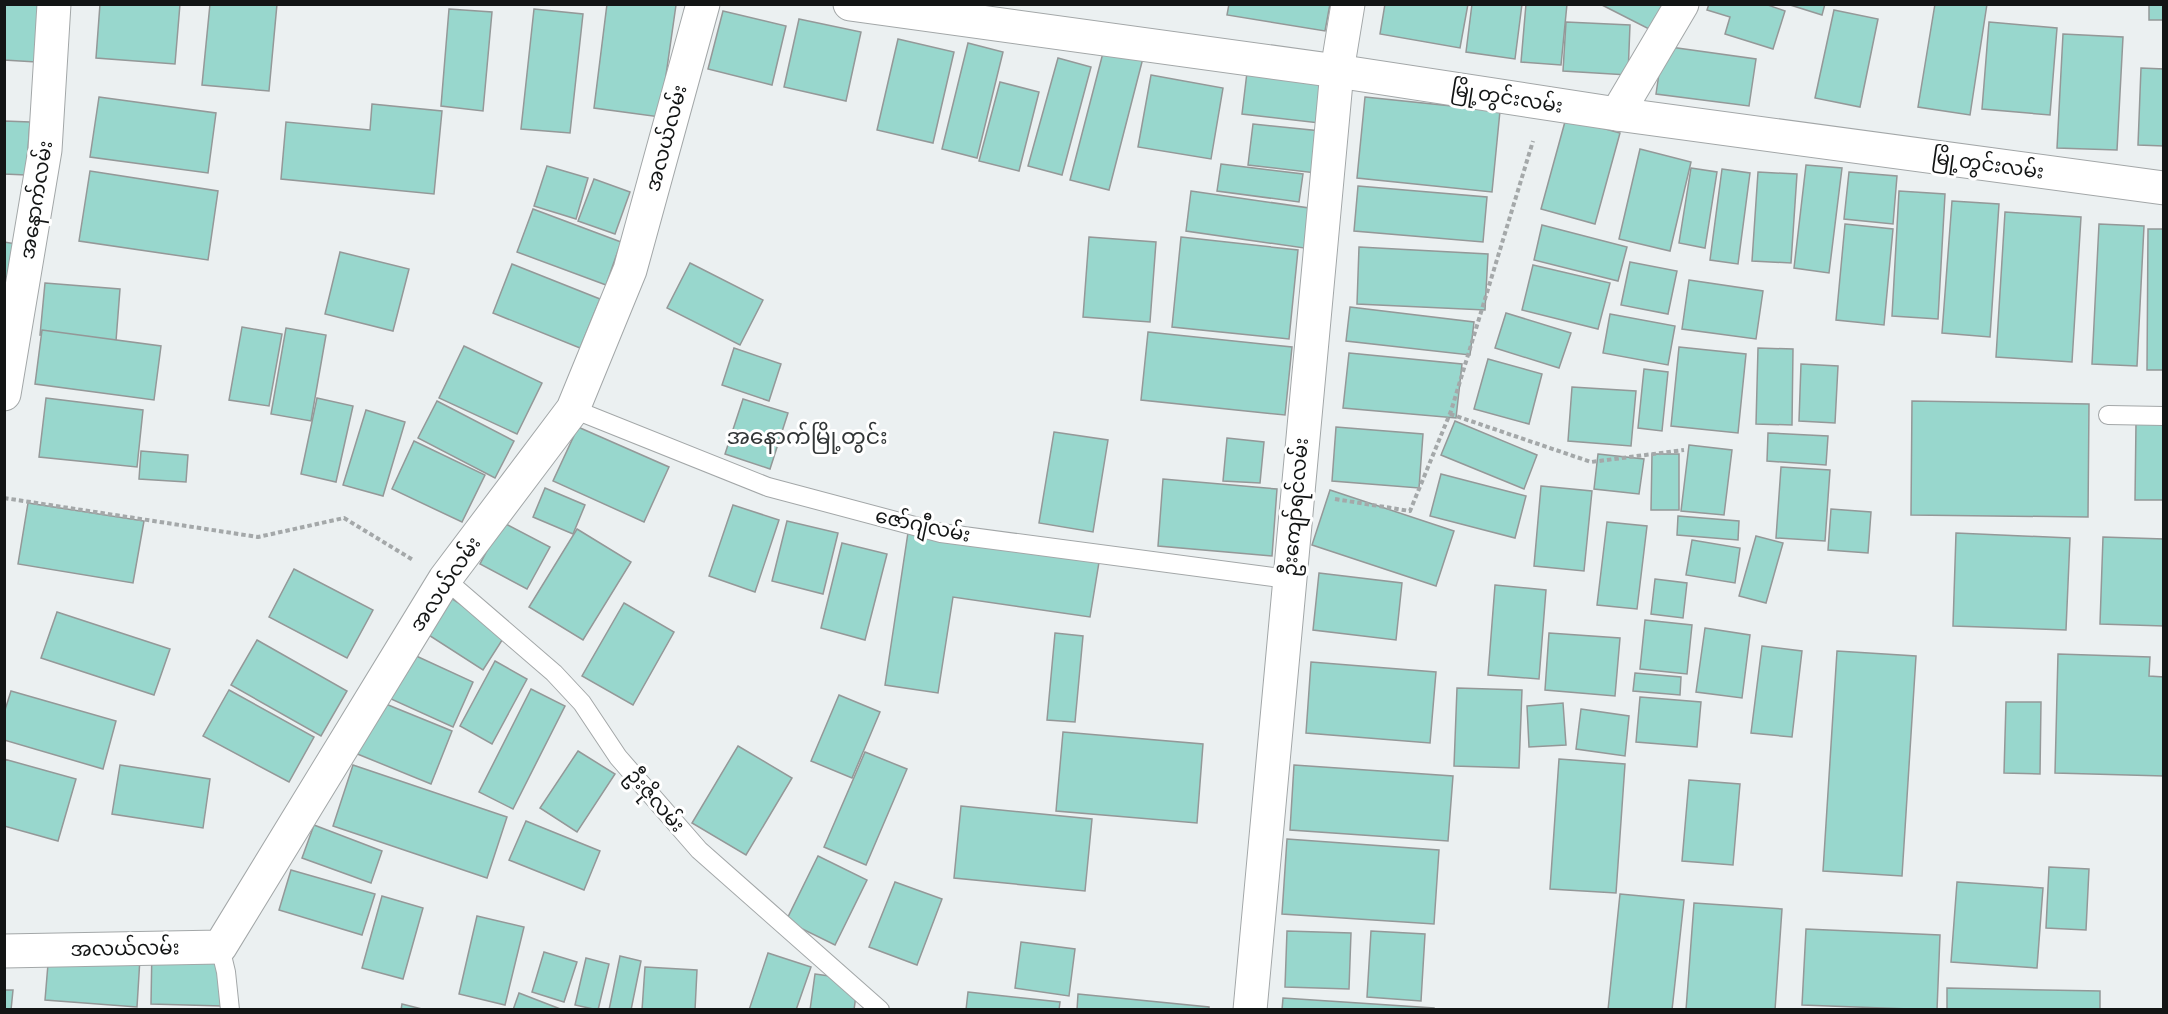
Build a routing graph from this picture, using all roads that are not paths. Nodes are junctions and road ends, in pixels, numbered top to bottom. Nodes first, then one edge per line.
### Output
1 (54, 4) edge
2 (703, 4) edge
3 (850, 4) edge
4 (1348, 4) edge
5 (1682, 4) edge
6 (1337, 71) junction
7 (1617, 114) junction
8 (2163, 188) edge
9 (4, 393) edge
10 (573, 409) junction
11 (2108, 415) dead end
12 (2163, 416) edge
13 (445, 579) junction
14 (1288, 579) junction
15 (220, 947) junction
16 (4, 951) edge
17 (230, 1010) edge
18 (880, 1010) edge
19 (1250, 1010) edge

1 - 9 street, အနောက်လမ်း
2 - 10 street, အလယ်လမ်း
3 - 6 street, မြို့တွင်းလမ်း
4 - 6 street, ဦးကျော်ရင်လမ်း
5 - 7 street
6 - 7 street, မြို့တွင်းလမ်း
6 - 14 street, ဦးကျော်ရင်လမ်း
7 - 8 street, မြို့တွင်းလမ်း
10 - 13 street, အလယ်လမ်း
10 - 14 lane, ဇော်ဂျီလမ်း
11 - 12 lane
13 - 15 street, အလယ်လမ်း
13 - 18 lane, ဦးဇိုလမ်း
14 - 19 street, ဦးကျော်ရင်လမ်း
15 - 16 street, အလယ်လမ်း
15 - 17 lane

